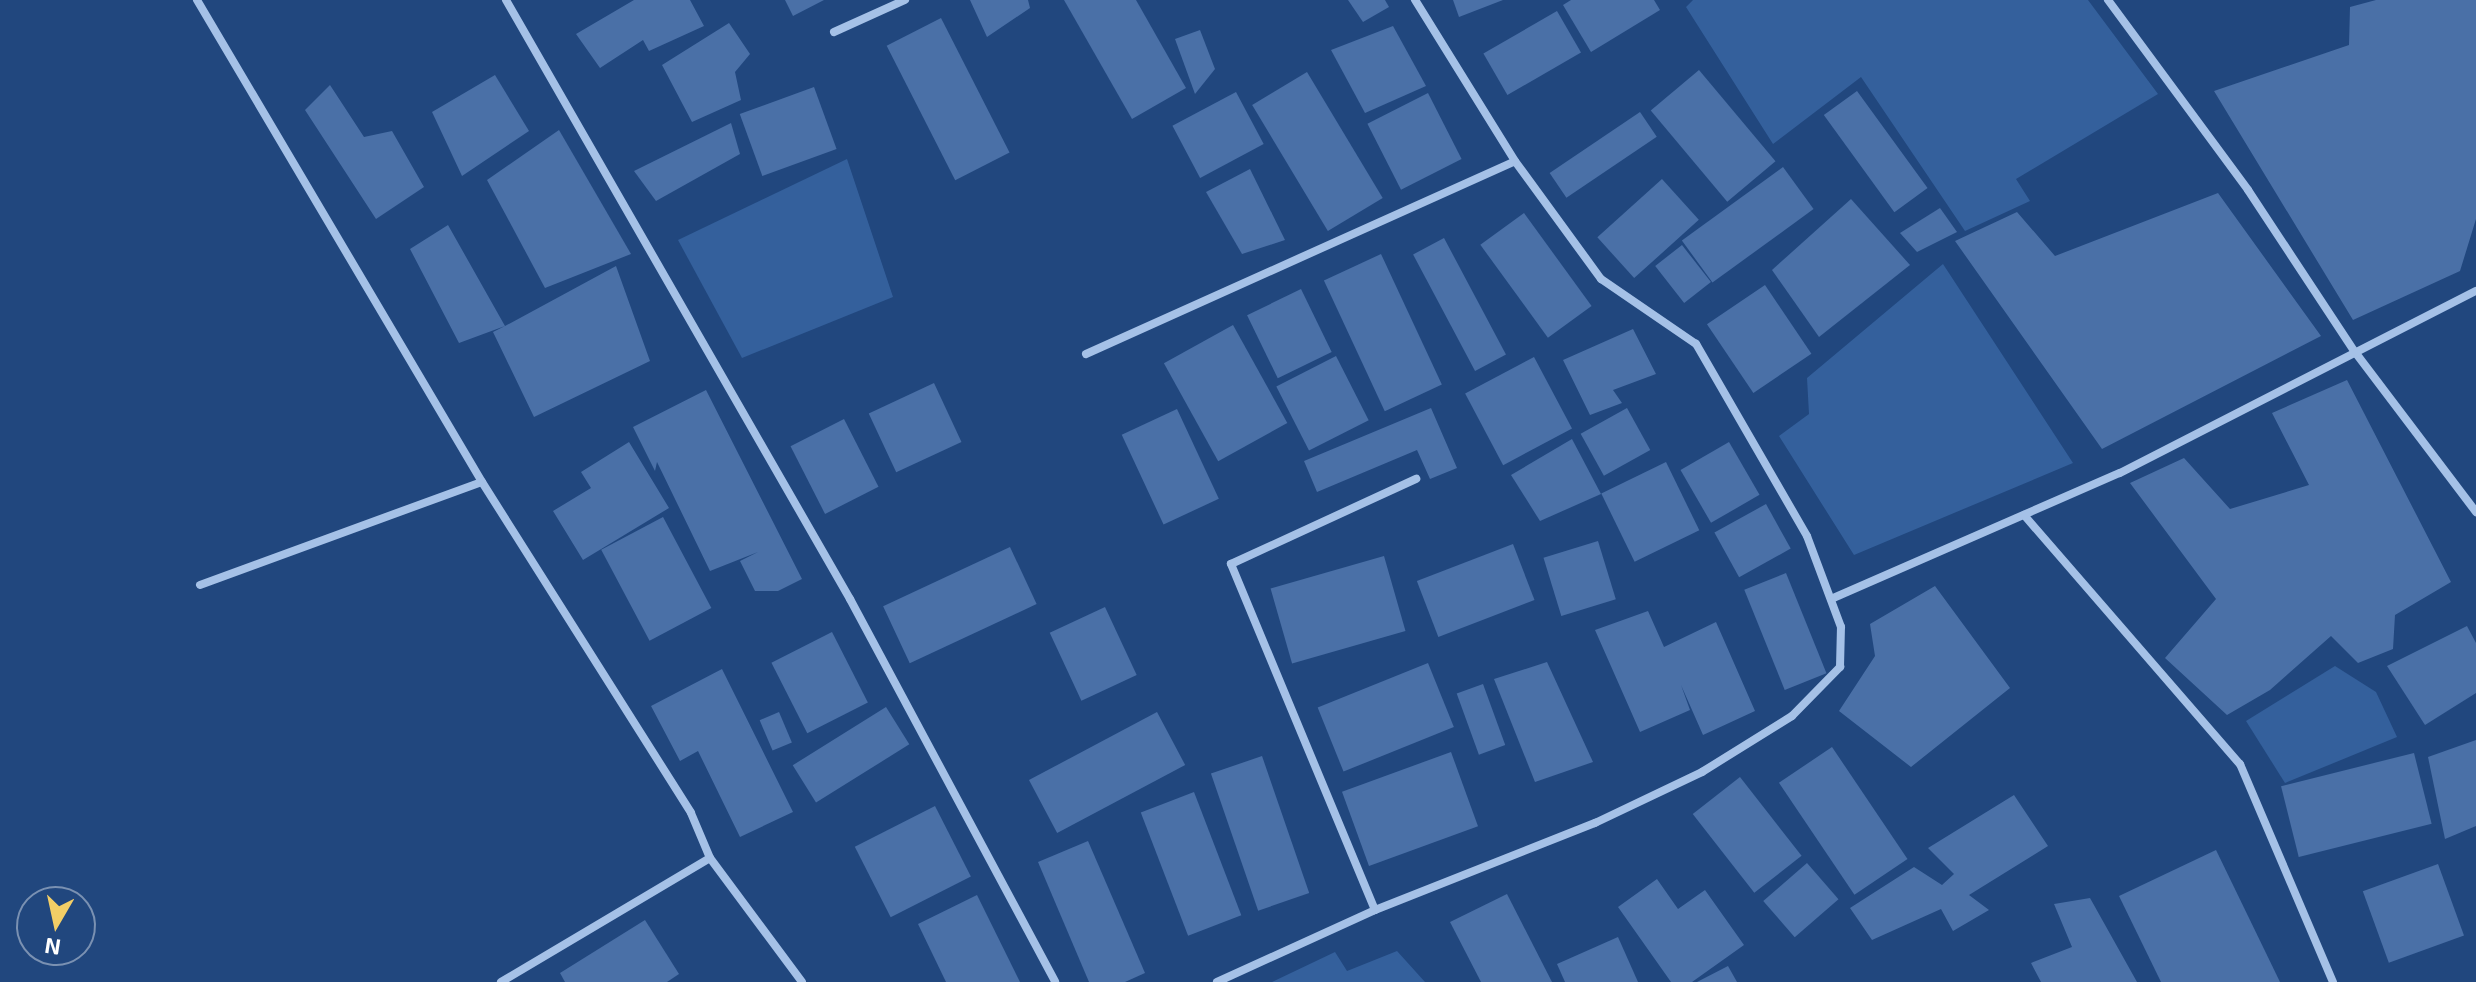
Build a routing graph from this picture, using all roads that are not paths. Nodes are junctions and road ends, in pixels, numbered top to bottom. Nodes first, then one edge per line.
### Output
1 (197, 0) edge
2 (506, 0) edge
3 (905, 0) edge
4 (1415, 0) edge
5 (2108, 0) edge
6 (834, 32) dead end
7 (1515, 161) junction
8 (2476, 291) edge
9 (2355, 352) junction
10 (1086, 354) dead end
11 (1416, 479) dead end
12 (482, 482) junction
13 (2476, 512) edge
14 (2024, 515) junction
15 (200, 585) dead end
16 (1831, 599) junction
17 (710, 858) junction
18 (1375, 910) junction
19 (501, 982) edge
20 (802, 982) edge
21 (1055, 982) edge
22 (1217, 982) edge
23 (2333, 982) edge

1 - 12 street
2 - 21 street
3 - 6 street
4 - 7 street
5 - 9 street
7 - 10 street
7 - 16 street
8 - 9 street
9 - 13 street
9 - 14 street
11 - 18 street
12 - 15 street
12 - 17 street
14 - 16 street
14 - 23 street
16 - 18 street
17 - 19 street
17 - 20 street
18 - 22 street

